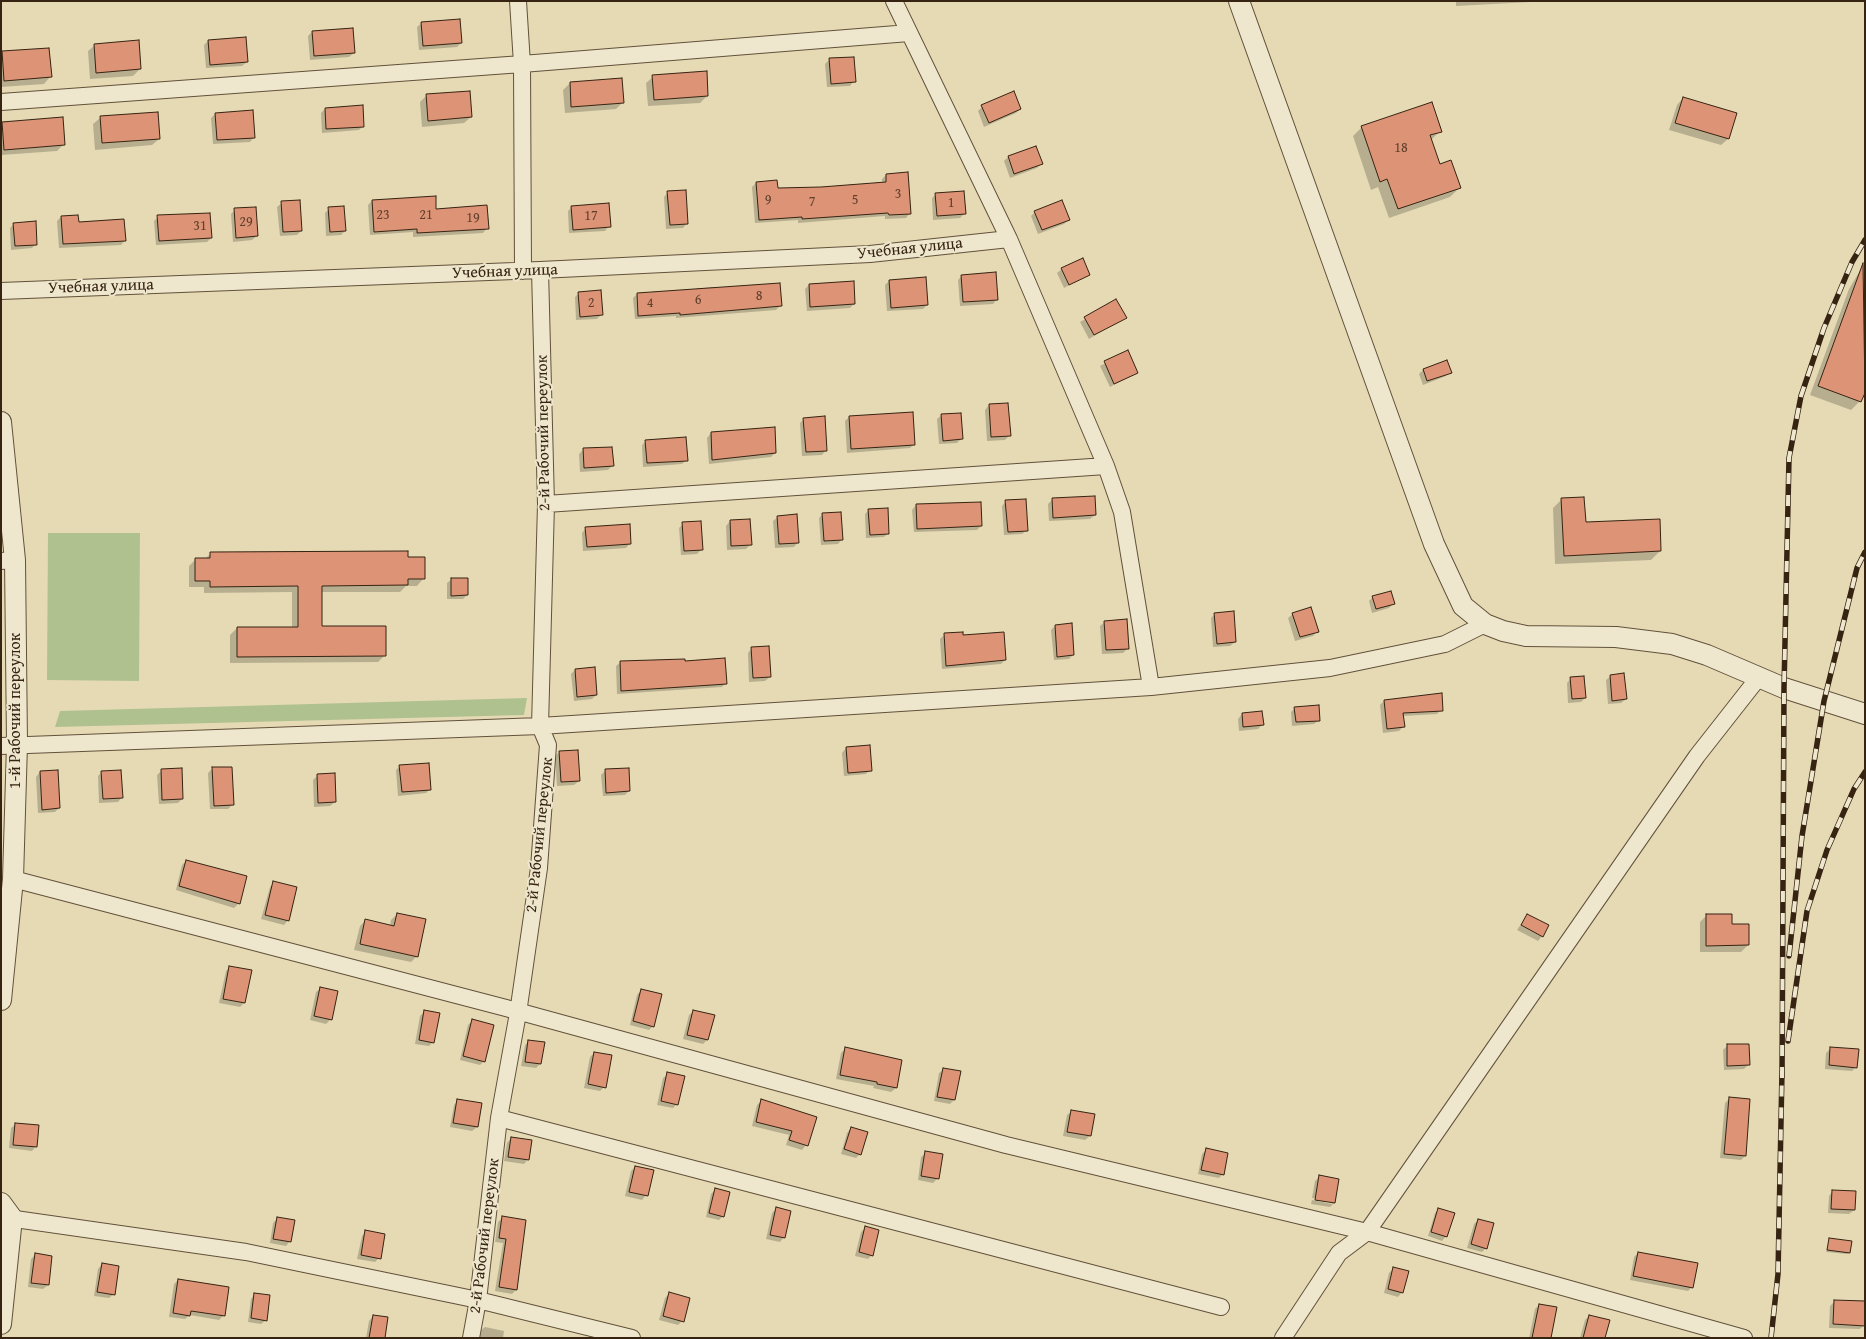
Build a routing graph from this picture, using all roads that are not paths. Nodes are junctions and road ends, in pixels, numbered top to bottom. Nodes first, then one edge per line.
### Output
1 (518, 1) edge
2 (894, 1) edge
3 (1239, 1) edge
4 (909, 33) junction
5 (522, 64) junction
6 (1, 102) edge
7 (1009, 239) junction
8 (540, 270) junction
9 (523, 271) junction
10 (1, 291) edge
11 (1, 422) edge
12 (1106, 466) junction
13 (546, 504) junction
14 (8, 560) edge
15 (1485, 624) junction
16 (1759, 677) junction
17 (1151, 687) junction
18 (1865, 714) edge
19 (540, 726) junction
20 (9, 745) edge
21 (13, 879) junction
22 (1, 1000) edge
23 (518, 1013) junction
24 (499, 1118) junction
25 (5, 1213) edge
26 (1367, 1232) junction
27 (478, 1300) junction
28 (1221, 1308) dead end
29 (1, 1324) edge
30 (471, 1338) edge
31 (632, 1338) edge
32 (1283, 1338) edge
33 (1744, 1338) edge

1 - 5 street
2 - 4 street
3 - 15 street
4 - 5 street
4 - 7 street
5 - 6 street
5 - 9 street
7 - 8 street, Учебная улица
7 - 12 street
8 - 9 street, Учебная улица
8 - 13 street, 2-й Рабочий переулок
9 - 10 street, Учебная улица
11 - 14 street, 1-й Рабочий переулок
12 - 13 street
12 - 17 street
13 - 19 street, 2-й Рабочий переулок
14 - 20 street, 1-й Рабочий переулок
15 - 16 street
15 - 17 street
16 - 18 street
16 - 26 street
17 - 19 street
19 - 20 street
19 - 23 street, 2-й Рабочий переулок
20 - 21 street, 1-й Рабочий переулок
21 - 22 street, 1-й Рабочий переулок
21 - 23 street
23 - 24 street, 2-й Рабочий переулок
23 - 26 street
24 - 27 street, 2-й Рабочий переулок
24 - 28 street
25 - 27 street
25 - 29 street
26 - 32 street
26 - 33 street
27 - 30 street, 2-й Рабочий переулок
27 - 31 street

